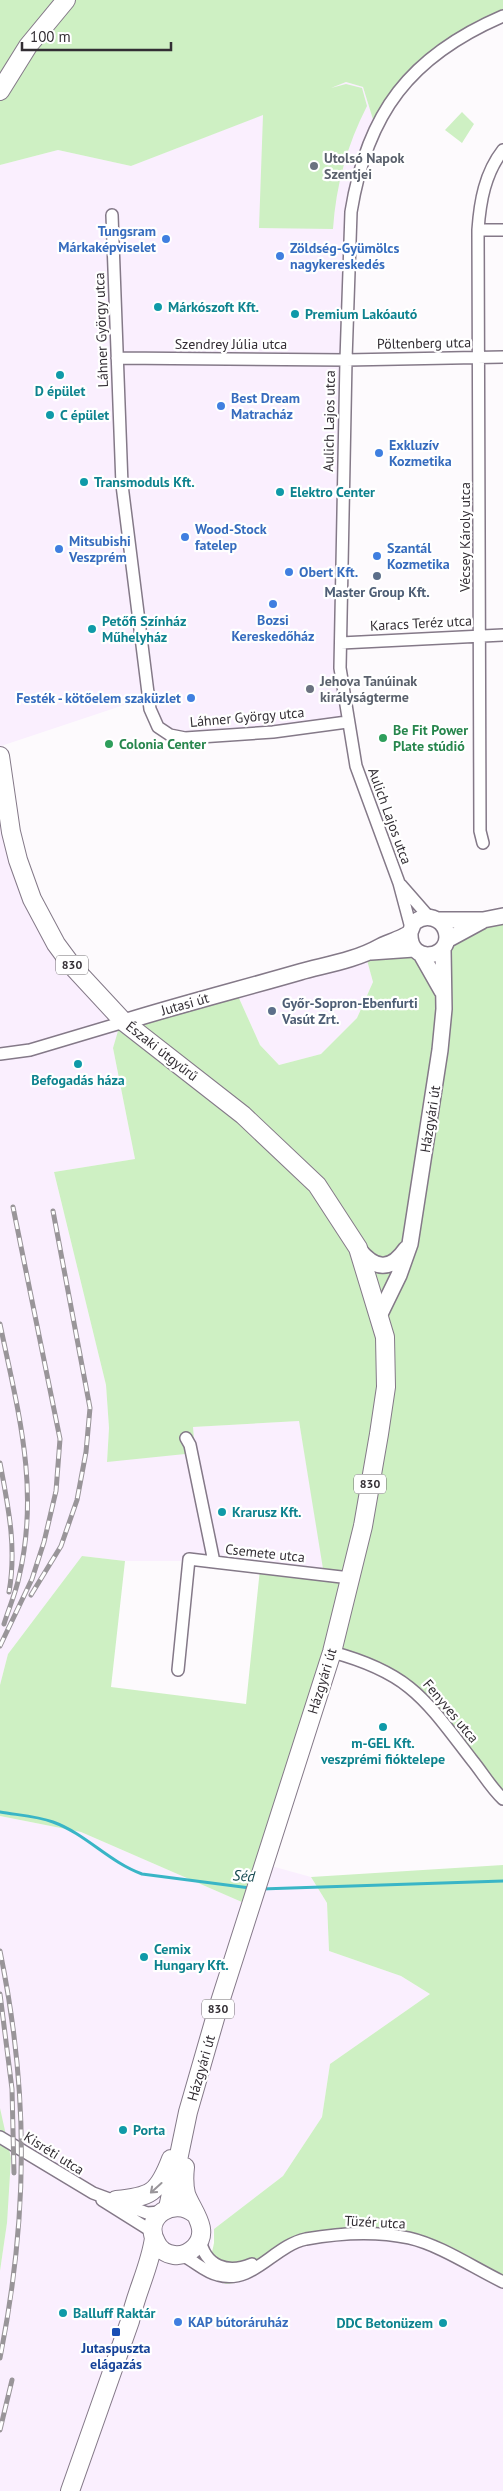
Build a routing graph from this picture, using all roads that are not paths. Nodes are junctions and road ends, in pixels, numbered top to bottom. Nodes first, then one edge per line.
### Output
1 (66, 0) edge
2 (503, 16) edge
3 (0, 91) edge
4 (503, 150) edge
5 (112, 215) dead end
6 (478, 230) junction
7 (503, 230) edge
8 (477, 357) junction
9 (503, 357) edge
10 (117, 358) junction
11 (346, 360) junction
12 (480, 635) junction
13 (503, 635) edge
14 (341, 643) junction
15 (347, 722) junction
16 (0, 756) edge
17 (483, 843) dead end
18 (399, 883) junction
19 (503, 916) edge
20 (434, 919) junction
21 (483, 920) junction
22 (410, 930) junction
23 (445, 944) junction
24 (417, 951) junction
25 (370, 952) junction
26 (443, 992) junction
27 (124, 1022) junction
28 (0, 1054) edge
29 (410, 1244) junction
30 (358, 1248) junction
31 (380, 1314) junction
32 (186, 1438) dead end
33 (214, 1562) junction
34 (350, 1578) junction
35 (332, 1652) junction
36 (178, 1670) dead end
37 (503, 1799) edge
38 (188, 2112) junction
39 (0, 2137) edge
40 (93, 2193) junction
41 (116, 2200) junction
42 (165, 2210) junction
43 (195, 2214) junction
44 (153, 2235) junction
45 (200, 2239) junction
46 (178, 2255) junction
47 (270, 2256) junction
48 (503, 2282) edge
49 (130, 2321) junction
50 (70, 2491) edge

1 - 3 main road
2 - 11 street, Aulich Lajos utca
4 - 6 street, Vécsey Károly utca
5 - 10 street, Láhner György utca
6 - 7 street
6 - 8 street, Vécsey Károly utca
8 - 9 street, Pöltenberg utca
8 - 11 street, Pöltenberg utca
8 - 12 street, Vécsey Károly utca
10 - 11 street, Szendrey Júlia utca
10 - 15 street, Láhner György utca
11 - 14 street, Aulich Lajos utca
12 - 13 street, Karacs Teréz utca
12 - 14 street, Karacs Teréz utca
12 - 17 street, Vécsey Károly utca
14 - 15 street, Aulich Lajos utca
15 - 18 street, Aulich Lajos utca
16 - 27 main road, Északi útgyűrű / 830
18 - 20 street, Aulich Lajos utca
18 - 22 street, Aulich Lajos utca
19 - 21 street, Jutasi út
20 - 21 street, Jutasi út
20 - 22 street, Jutasi út
20 - 23 street
21 - 23 street, Jutasi út
22 - 24 street
22 - 25 street, Jutasi út
23 - 24 street, Jutasi út
23 - 26 street, Házgyári út
24 - 25 street, Jutasi út
24 - 26 street
25 - 27 street, Jutasi út
26 - 29 street, Házgyári út
27 - 28 street, Jutasi út
27 - 30 main road, Északi útgyűrű / 830
29 - 30 street
29 - 31 street, Házgyári út
30 - 31 main road, Északi útgyűrű / 830
31 - 34 main road, Házgyári út / 830
32 - 33 street, Csemete utca
33 - 34 street, Csemete utca
33 - 36 street
34 - 35 main road, Házgyári út / 830
35 - 37 street, Fenyves utca
35 - 38 main road, Házgyári út / 830
38 -> 41 main road
38 - 42 main road, Házgyári út / 830
38 - 43 main road, Házgyári út / 830
39 - 40 street, Kisréti utca
40 - 41 street, Kisréti utca
40 - 44 street, Kisréti utca
41 - 42 street, Kisréti utca
42 - 43 main road
42 - 44 main road, 830
43 - 45 main road, 830
44 - 46 main road
44 - 49 main road, 830
45 - 46 main road, 830
45 - 47 street, Tüzér utca
46 - 47 street, Tüzér utca
46 - 49 main road, 830
47 - 48 street, Tüzér utca
49 - 50 main road, 830

